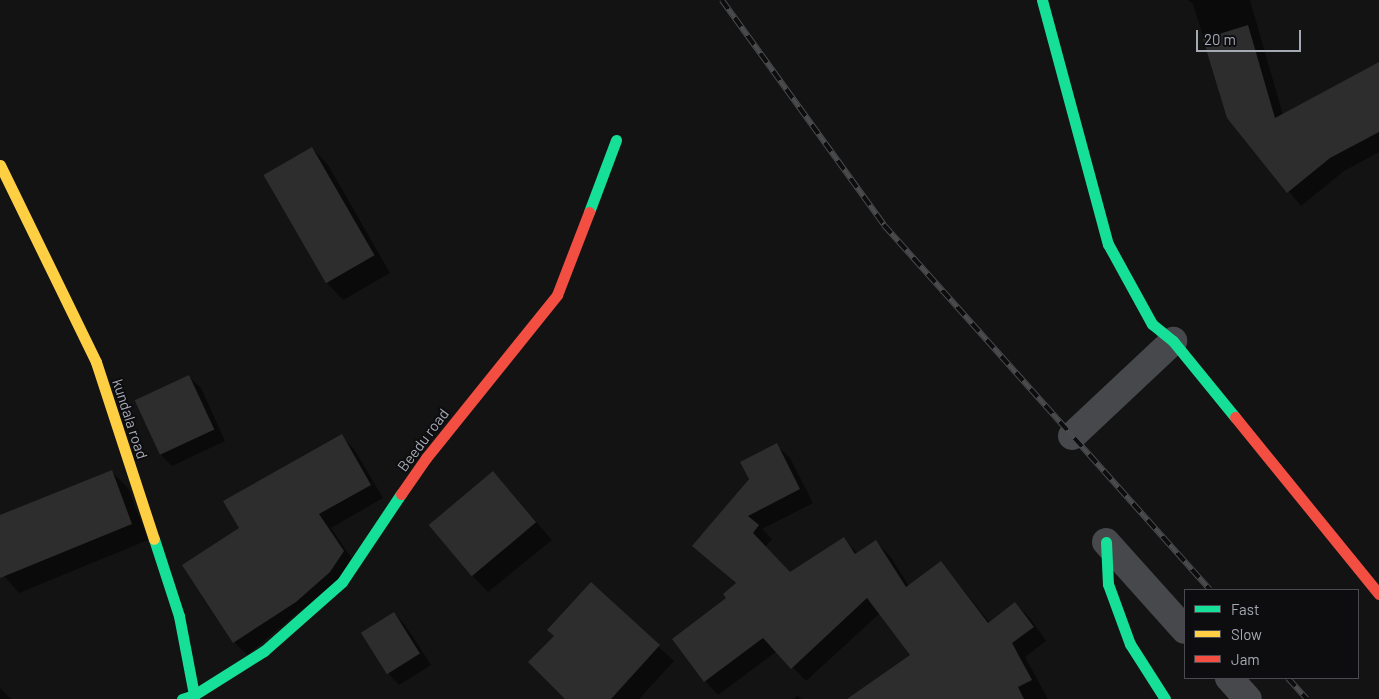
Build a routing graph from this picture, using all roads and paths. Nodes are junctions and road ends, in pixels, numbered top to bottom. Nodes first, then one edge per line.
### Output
1 (1042, 0) edge
2 (616, 140) dead end
3 (0, 165) edge
4 (1173, 341) junction
5 (1072, 436) dead end
6 (1106, 542) joint
7 (1379, 594) edge
8 (1184, 629) edge
9 (1230, 679) edge
10 (194, 695) junction
11 (182, 699) edge
12 (1165, 699) edge
13 (1248, 699) edge

1 - 4 street
2 - 10 street, Beedu road
3 - 10 street, kundala road
4 - 5 street
4 - 7 street
6 - 8 street
6 - 12 street
9 - 13 street
10 - 11 street, Beedu road

